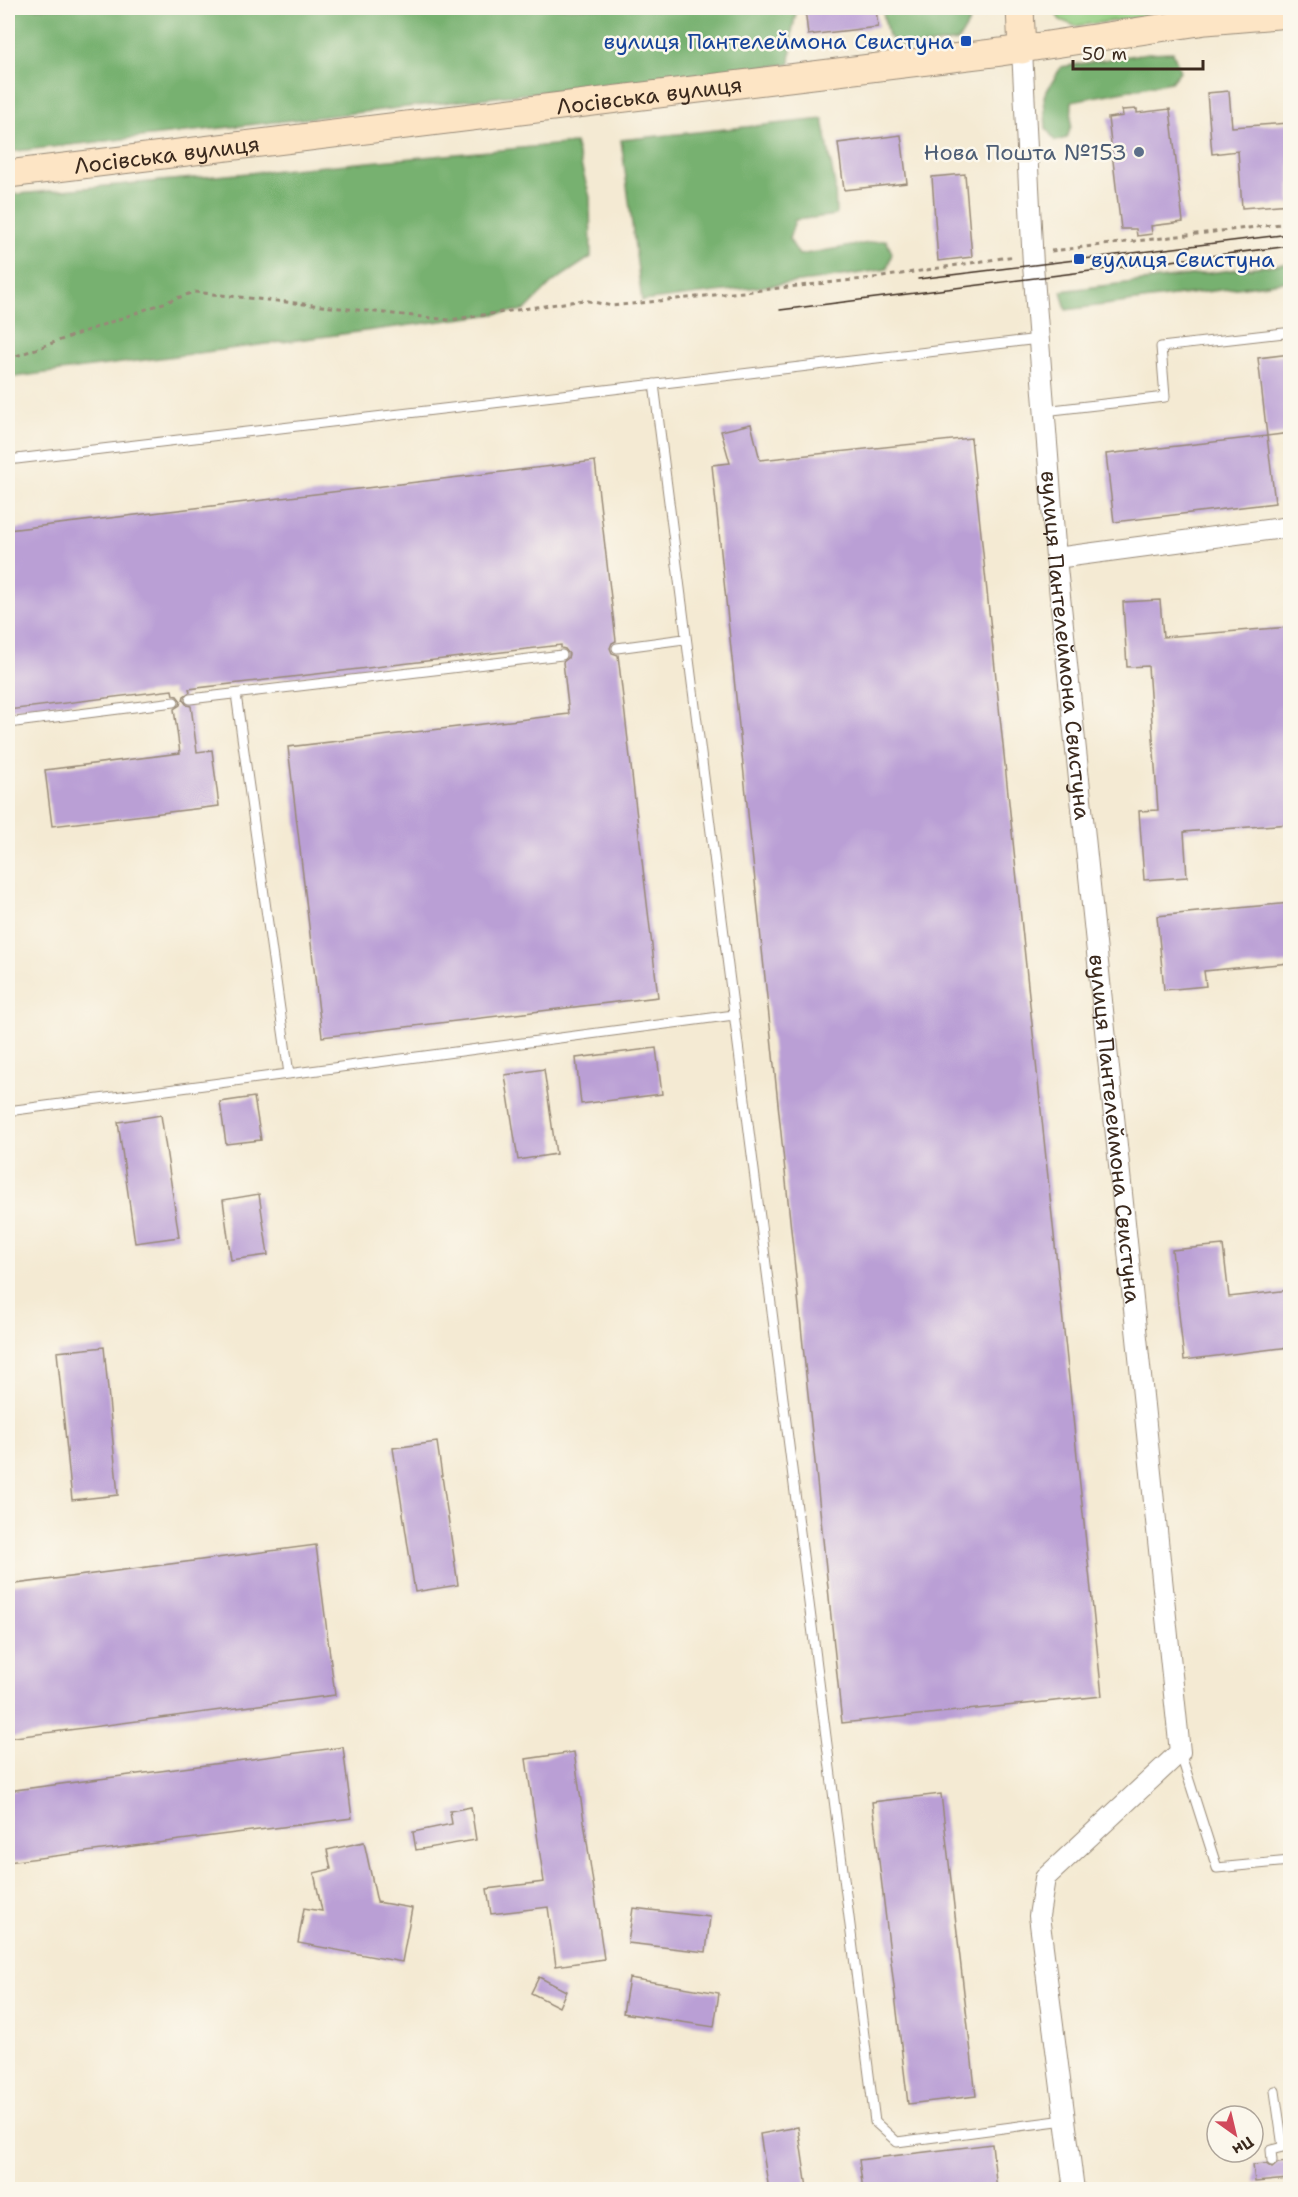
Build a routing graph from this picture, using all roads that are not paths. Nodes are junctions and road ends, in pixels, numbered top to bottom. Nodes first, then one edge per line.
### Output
1 (1020, 8) edge
2 (1290, 14) edge
3 (1022, 50) junction
4 (8, 174) edge
5 (1284, 333) dead end
6 (1039, 339) junction
7 (654, 384) junction
8 (1044, 411) junction
9 (8, 460) edge
10 (1290, 528) edge
11 (1056, 558) junction
12 (684, 639) dead end
13 (617, 648) dead end
14 (562, 655) dead end
15 (236, 694) junction
16 (190, 699) dead end
17 (174, 702) dead end
18 (8, 723) edge
19 (734, 1015) junction
20 (289, 1074) junction
21 (8, 1111) edge
22 (1180, 1752) junction
23 (1290, 1860) edge
24 (1275, 2091) dead end
25 (1065, 2120) junction
26 (1287, 2147) edge
27 (1272, 2160) dead end
28 (1074, 2190) edge

1 - 3 main road, вулиця Пантелеймона Свистуна
2 - 3 main road, Лосівська вулиця
3 - 4 main road, Лосівська вулиця
3 - 6 street, вулиця Пантелеймона Свистуна
5 - 8 lane
6 - 7 lane
6 - 8 street, вулиця Пантелеймона Свистуна
7 - 9 lane
7 - 19 lane
8 - 11 street, вулиця Пантелеймона Свистуна
10 - 11 street
11 - 22 street, вулиця Пантелеймона Свистуна
12 - 13 lane
14 - 15 lane
15 - 16 lane
15 - 20 lane
17 - 18 lane
19 - 20 lane
19 - 25 lane
20 - 21 lane
22 - 23 lane
22 - 25 street
24 - 26 lane
25 - 28 street
26 - 27 lane

